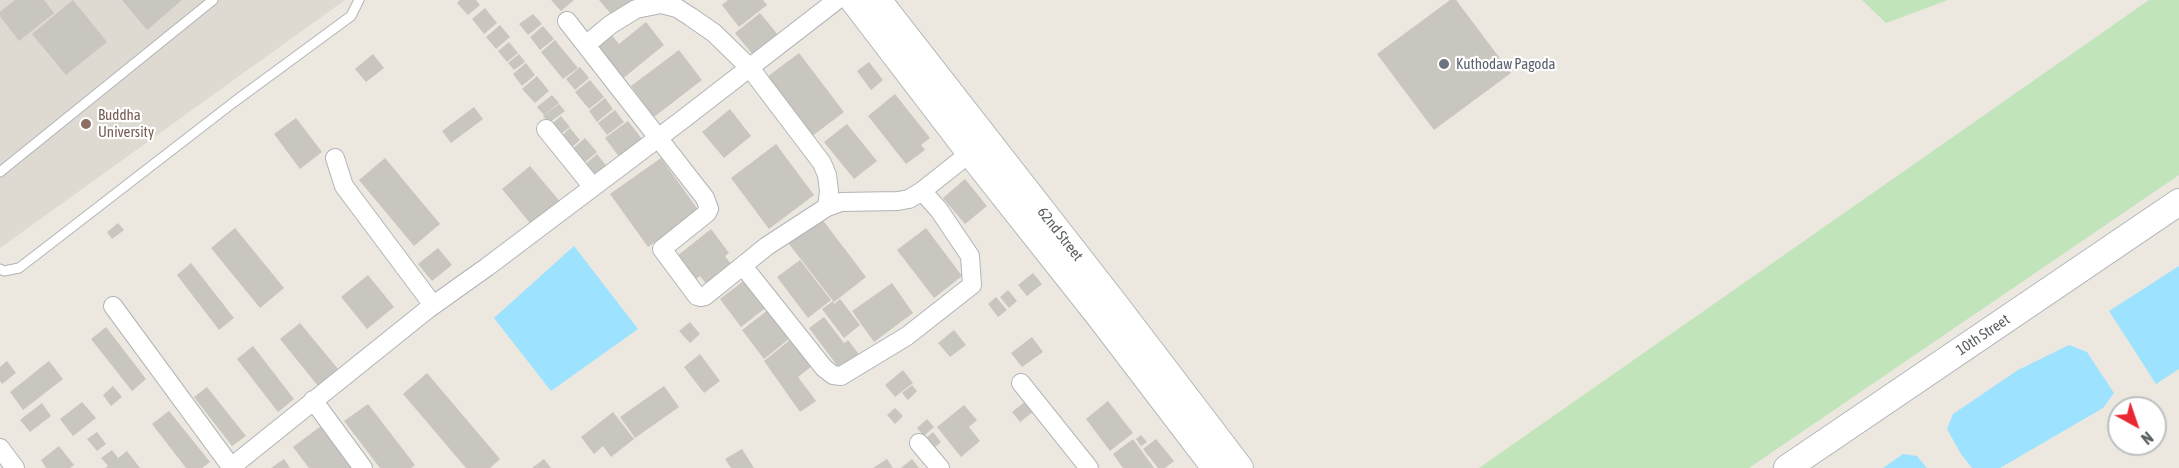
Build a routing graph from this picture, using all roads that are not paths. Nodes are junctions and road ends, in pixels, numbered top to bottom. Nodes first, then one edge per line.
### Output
1 (359, 0) edge
2 (837, 0) edge
3 (853, 0) edge
4 (209, 1) edge
5 (881, 1) edge
6 (567, 21) dead end
7 (586, 45) junction
8 (750, 68) junction
9 (546, 129) dead end
10 (659, 137) junction
11 (978, 147) junction
12 (335, 158) dead end
13 (0, 172) edge
14 (592, 186) junction
15 (922, 191) junction
16 (2179, 202) edge
17 (827, 207) junction
18 (743, 266) junction
19 (0, 269) edge
20 (433, 305) junction
21 (113, 306) dead end
22 (1107, 310) junction
23 (1021, 383) dead end
24 (312, 400) junction
25 (920, 443) dead end
26 (0, 448) edge
27 (15, 468) edge
28 (231, 468) edge
29 (363, 468) edge
30 (940, 468) edge
31 (1089, 468) edge
32 (1215, 468) edge
33 (1240, 468) edge
34 (1787, 468) edge

1 - 19 lane
2 - 8 street
3 - 11 main road, 62nd Street
4 - 13 lane
5 - 11 main road, 62nd Street
6 - 7 street
7 - 8 street
7 - 10 street
8 - 10 street
8 - 17 street
9 - 14 street
10 - 14 street
10 - 18 street
11 - 15 street
11 - 22 main road, 62nd Street
12 - 20 street
14 - 20 street
15 - 17 street
15 - 18 street
16 - 34 main road, 10th Street
17 - 18 street
20 - 24 street
21 - 28 street
22 - 32 main road, 62nd Street
22 - 33 main road, 62nd Street
23 - 31 street
24 - 28 street
24 - 29 street
25 - 30 street
26 - 27 street

